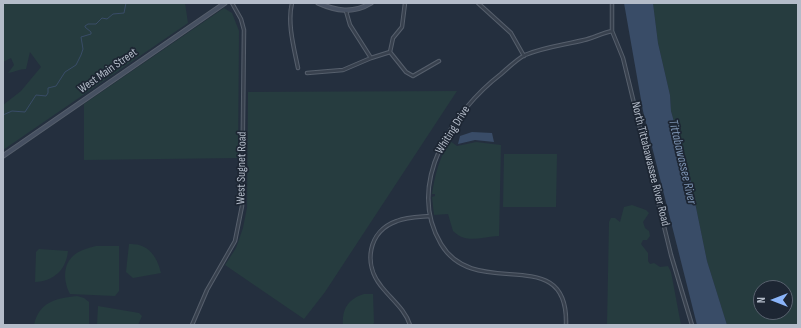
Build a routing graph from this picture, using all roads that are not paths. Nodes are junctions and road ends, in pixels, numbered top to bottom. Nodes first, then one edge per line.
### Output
1 (225, 3) edge
2 (232, 3) edge
3 (292, 3) edge
4 (318, 3) edge
5 (371, 3) edge
6 (405, 3) edge
7 (478, 3) edge
8 (612, 3) edge
9 (346, 10) junction
10 (612, 31) junction
11 (390, 52) junction
12 (524, 56) junction
13 (371, 58) junction
14 (439, 61) dead end
15 (298, 68) dead end
16 (307, 73) dead end
17 (3, 156) edge
18 (430, 216) junction
19 (192, 325) edge
20 (410, 325) edge
21 (566, 325) edge
22 (692, 325) edge

1 - 17 street, West Main Street
2 - 19 street, West Sugnet Road
3 - 15 street
4 - 9 street
5 - 9 street
6 - 11 street
7 - 12 street
8 - 10 street, North Tittabawassee River Road
9 - 13 street
10 - 12 street, Whiting Drive
10 - 22 street, North Tittabawassee River Road
11 - 13 street
11 - 14 street
12 - 18 street, Whiting Drive
13 - 16 street
18 - 20 street
18 - 21 street, Whiting Drive

